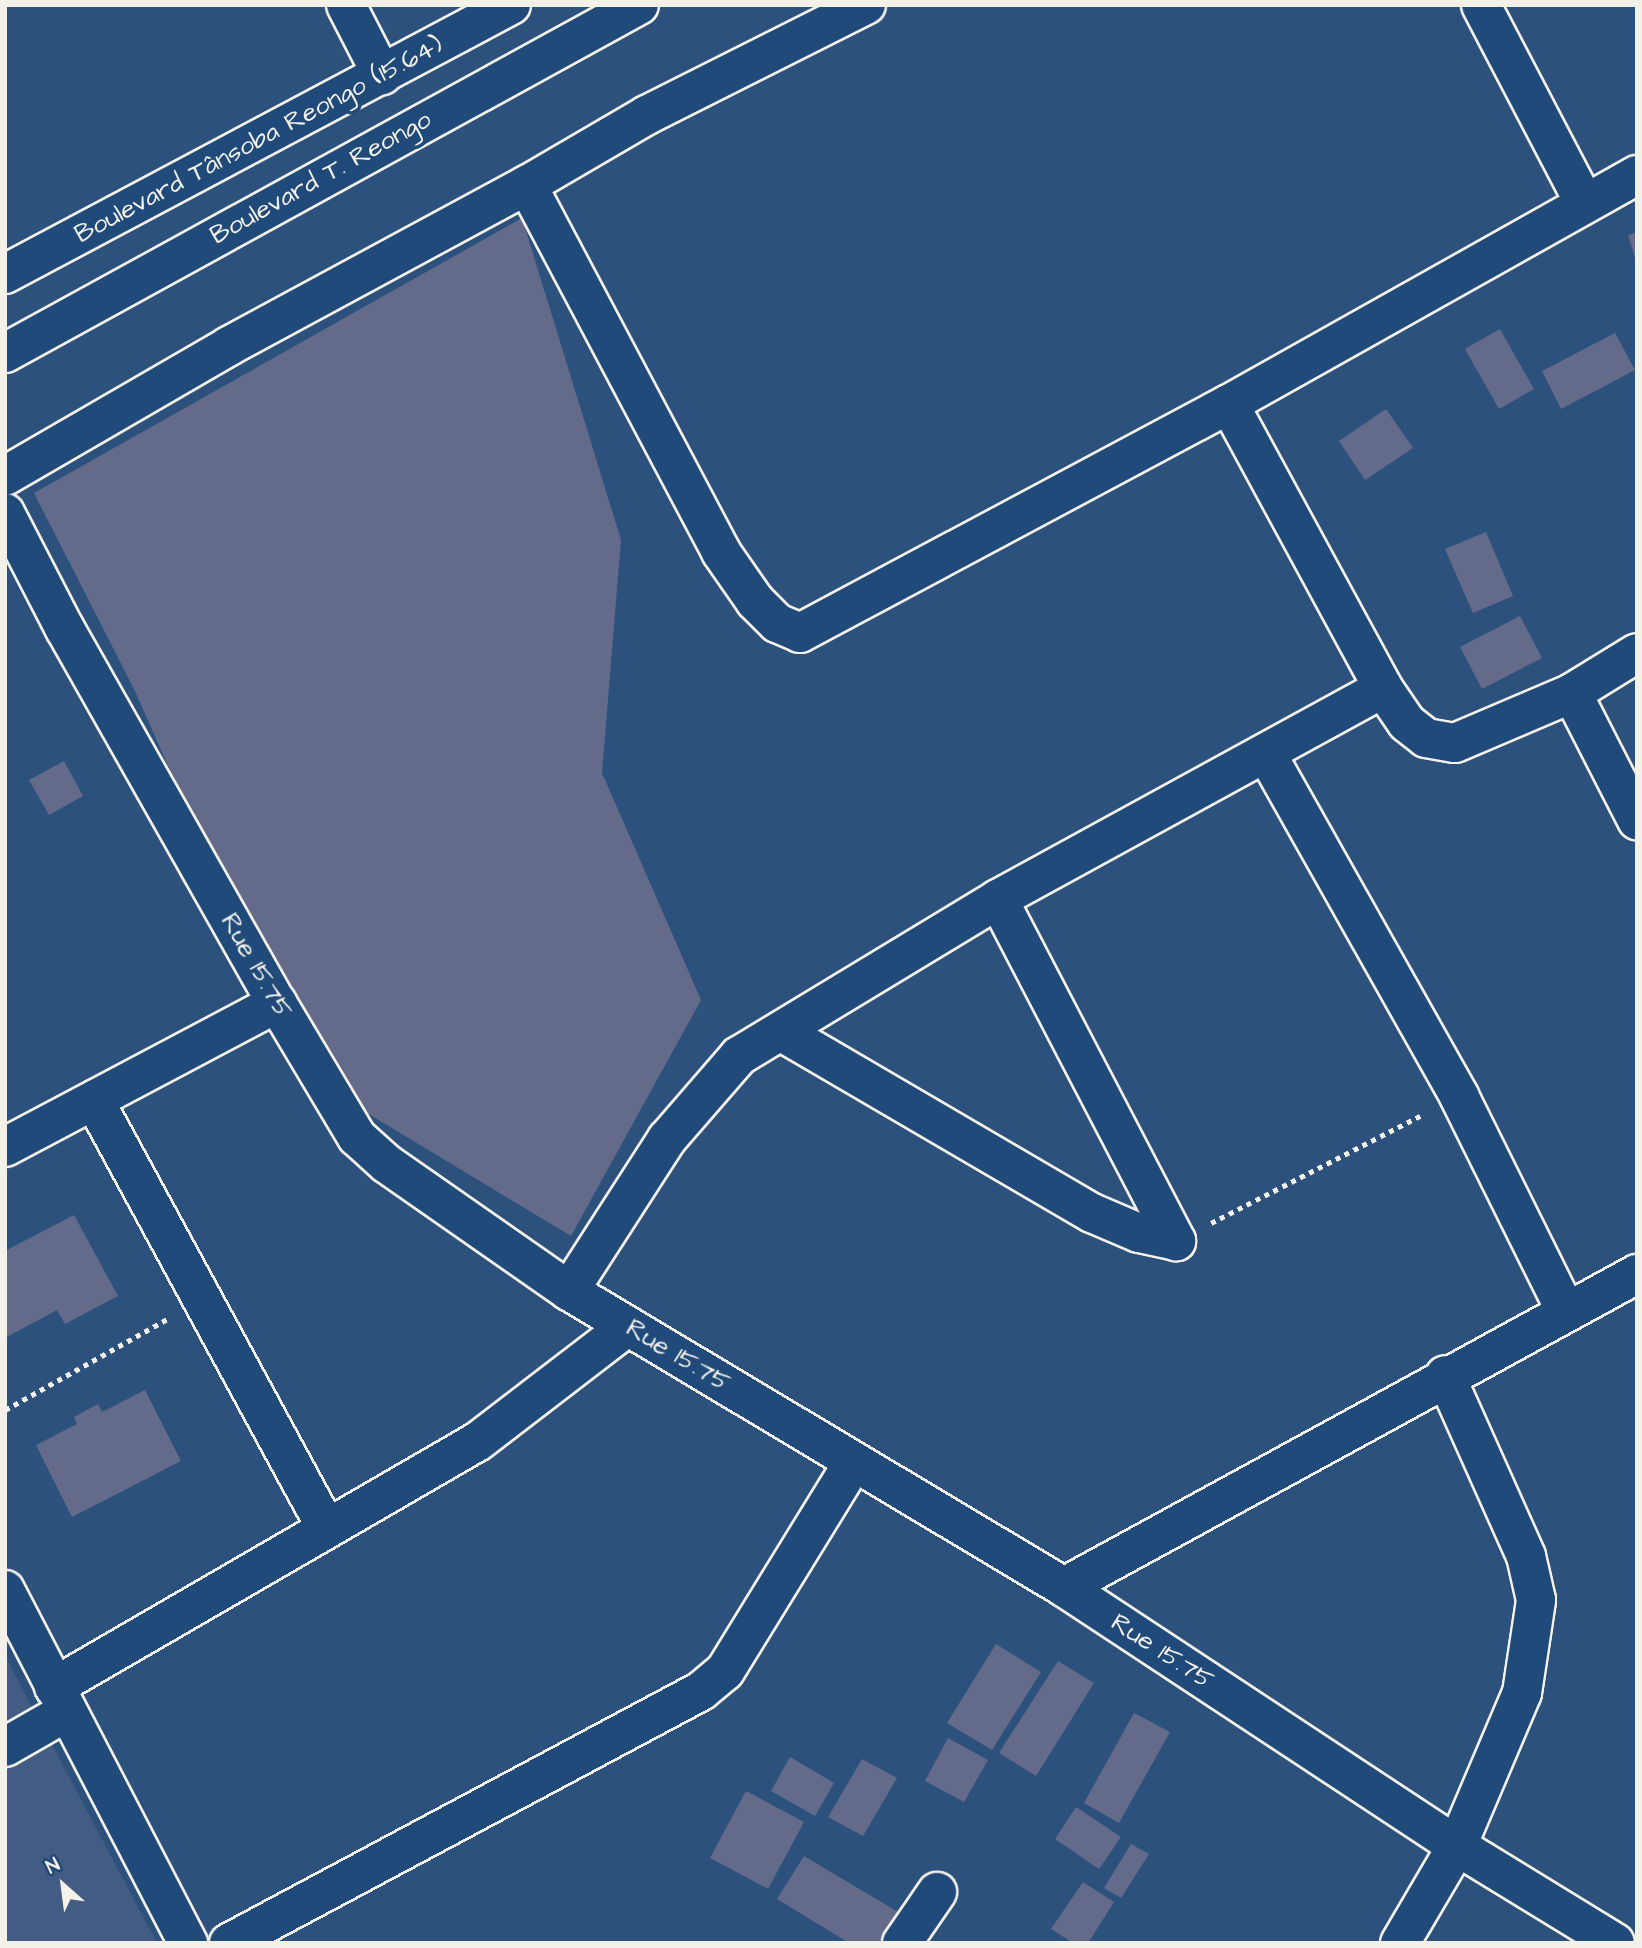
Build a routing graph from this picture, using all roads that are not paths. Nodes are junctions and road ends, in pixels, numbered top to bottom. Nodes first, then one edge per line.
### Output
1 (346, 5) edge
2 (511, 5) edge
3 (639, 5) edge
4 (866, 5) edge
5 (1481, 5) edge
6 (382, 75) junction
7 (1637, 175) edge
8 (527, 185) junction
9 (1584, 202) junction
10 (5, 275) edge
11 (5, 353) edge
12 (1229, 404) junction
13 (5, 476) edge
14 (5, 513) edge
15 (1637, 653) edge
16 (1383, 688) junction
17 (1572, 693) junction
18 (1266, 753) junction
19 (1637, 820) edge
20 (998, 899) junction
21 (277, 1003) junction
22 (782, 1032) junction
23 (94, 1100) junction
24 (5, 1147) edge
25 (1637, 1274) edge
26 (569, 1291) junction
27 (1566, 1311) junction
28 (628, 1326) junction
29 (1445, 1375) junction
30 (853, 1463) junction
31 (326, 1528) junction
32 (1064, 1587) junction
33 (5, 1591) edge
34 (60, 1700) junction
35 (5, 1747) edge
36 (1457, 1846) junction
37 (937, 1892) dead end
38 (188, 1943) edge
39 (229, 1943) edge
40 (902, 1943) edge
41 (1400, 1943) edge
42 (1615, 1943) edge

1 - 6 main road
2 - 6 main road, Boulevard Tânsoba Reongo (15.64)
3 - 11 main road, Boulevard T. Reongo
4 - 8 main road
5 - 9 main road
6 - 10 main road, Boulevard Tânsoba Reongo (15.64)
7 - 9 main road
8 - 12 main road
8 - 13 main road
9 - 12 main road
12 - 16 main road
14 - 21 main road, Rue 15.75
15 - 17 main road
16 - 17 main road
16 - 18 main road
17 - 19 main road
18 - 20 main road
18 - 27 main road
20 - 22 main road
20 - 22 main road
21 - 23 main road
21 - 26 main road, Rue 15.75
22 - 26 main road
23 - 24 main road
23 - 31 main road
25 - 27 main road
26 - 28 main road, Rue 15.75
27 - 29 main road
28 - 30 main road, Rue 15.75
28 - 31 main road
29 - 32 main road
29 - 36 main road
30 - 32 main road, Rue 15.75
30 - 39 main road
31 - 34 main road
32 - 36 main road, Rue 15.75
33 - 34 main road
34 - 35 main road
34 - 38 main road
36 - 41 main road
36 - 42 main road, Rue 15.75
37 - 40 main road

